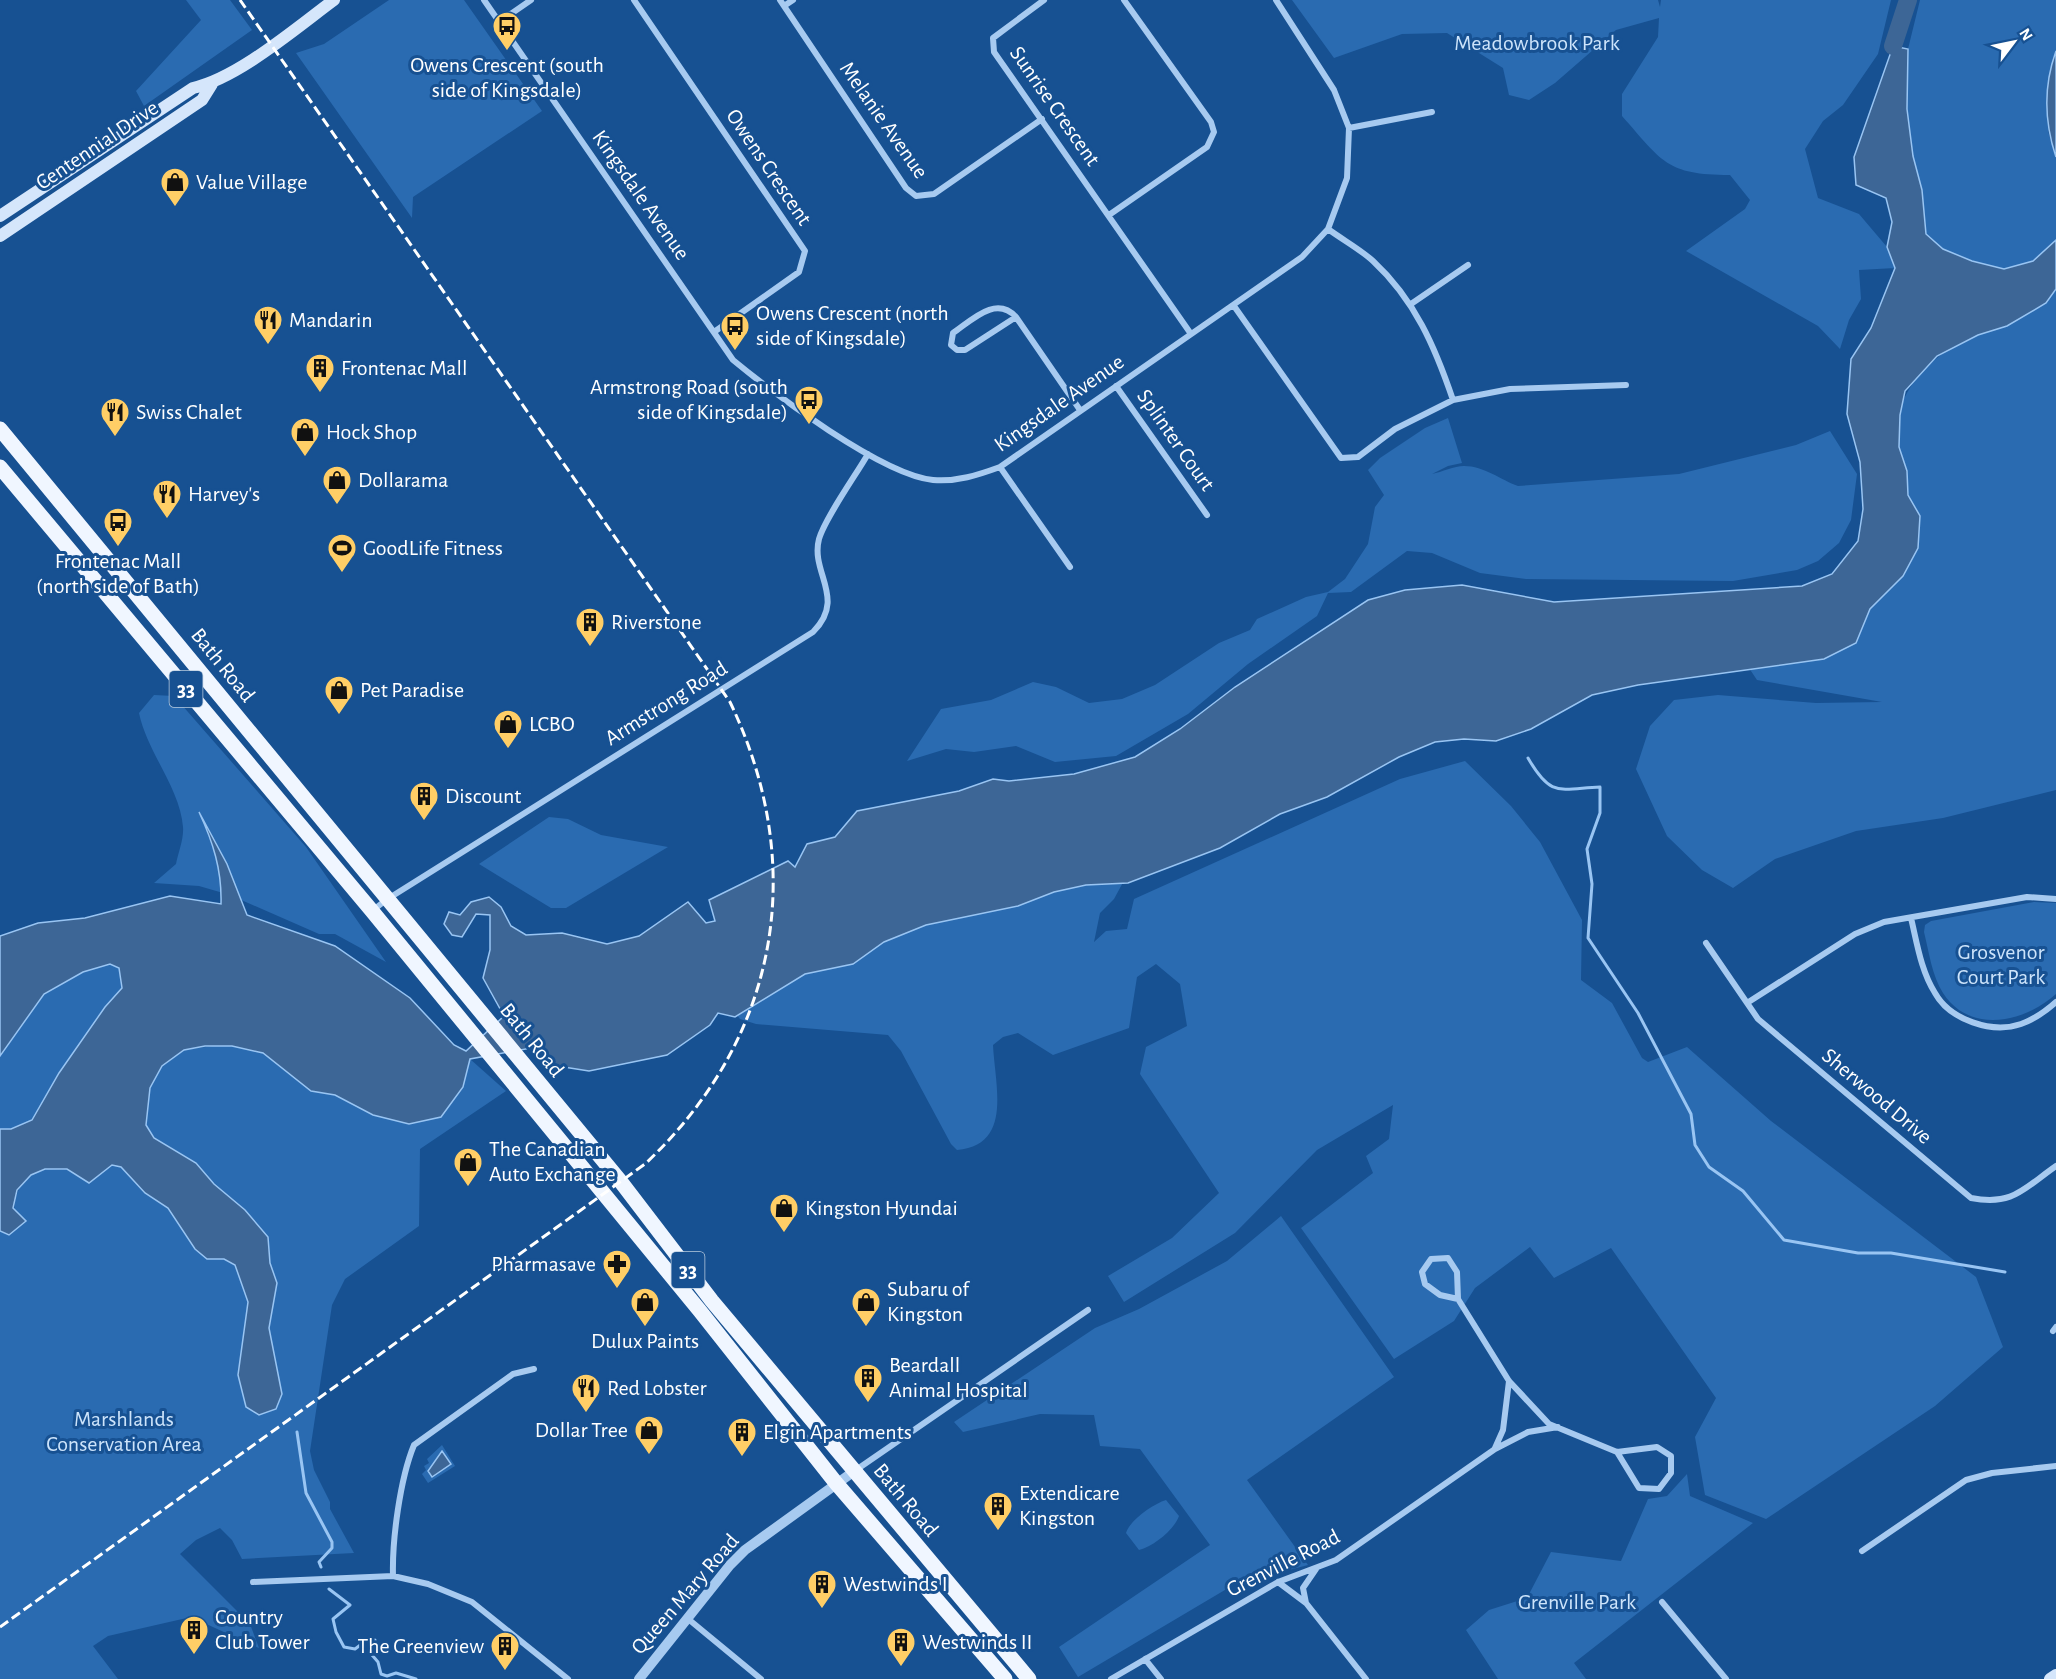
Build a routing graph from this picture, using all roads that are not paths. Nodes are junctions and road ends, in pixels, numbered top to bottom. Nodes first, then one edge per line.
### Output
1 (334, 0) edge
2 (484, 0) edge
3 (531, 0) edge
4 (634, 0) edge
5 (780, 0) edge
6 (793, 0) edge
7 (1044, 0) edge
8 (1124, 0) edge
9 (1276, 0) edge
10 (784, 6) junction
11 (499, 22) junction
12 (212, 84) junction
13 (1432, 112) dead end
14 (1042, 119) junction
15 (1349, 128) junction
16 (1109, 215) junction
17 (0, 216) edge
18 (1328, 229) junction
19 (0, 236) edge
20 (1468, 265) dead end
21 (1411, 304) junction
22 (1234, 306) junction
23 (1016, 317) junction
24 (714, 332) junction
25 (1191, 334) junction
26 (1626, 385) dead end
27 (1116, 386) junction
28 (1453, 400) junction
29 (1080, 410) junction
30 (0, 429) edge
31 (868, 454) junction
32 (0, 467) edge
33 (1000, 467) junction
34 (1207, 515) dead end
35 (1070, 567) dead end
36 (2056, 899) edge
37 (386, 900) junction
38 (372, 911) junction
39 (1911, 918) junction
40 (1706, 943) dead end
41 (2056, 1002) edge
42 (1747, 1003) junction
43 (2056, 1166) edge
44 (1458, 1299) junction
45 (712, 1301) junction
46 (1088, 1310) dead end
47 (700, 1311) junction
48 (534, 1369) dead end
49 (1509, 1381) junction
50 (1558, 1427) junction
51 (1495, 1449) junction
52 (1617, 1452) junction
53 (2056, 1466) edge
54 (853, 1472) junction
55 (836, 1483) junction
56 (1862, 1551) dead end
57 (1317, 1568) junction
58 (393, 1576) junction
59 (253, 1582) dead end
60 (1278, 1582) junction
61 (1662, 1602) dead end
62 (1306, 1603) junction
63 (687, 1618) junction
64 (1145, 1659) junction
65 (2056, 1675) edge
66 (568, 1679) edge
67 (639, 1679) edge
68 (761, 1679) edge
69 (1005, 1679) edge
70 (1029, 1679) edge
71 (1112, 1679) edge
72 (1161, 1679) edge
73 (1366, 1679) edge
74 (1725, 1679) edge
75 (2050, 1679) edge

1 - 12 main road, Centennial Drive
2 - 11 street, Kingsdale Avenue
3 - 11 street
4 - 24 street, Owens Crescent
5 - 10 street, Melanie Avenue
6 - 10 street
7 - 14 street, Sunrise Crescent
8 - 16 street
9 - 15 street, Kingsdale Avenue
10 - 14 street, Melanie Avenue
11 - 24 street, Kingsdale Avenue
12 - 17 main road, Centennial Drive
12 - 19 main road, Centennial Drive
13 - 15 street
14 - 16 street, Sunrise Crescent
15 - 18 street, Kingsdale Avenue
16 - 25 street, Sunrise Crescent
18 - 21 street
18 - 22 street, Kingsdale Avenue
20 - 21 street
21 - 28 street
22 - 25 street, Kingsdale Avenue
22 - 28 street
23 - 23 street
23 - 29 street
24 - 31 street, Kingsdale Avenue
25 - 27 street, Kingsdale Avenue
26 - 28 street
27 - 29 street, Kingsdale Avenue
27 - 34 street, Splinter Court
29 - 33 street, Kingsdale Avenue
30 - 37 main road, Bath Road / 33
31 - 33 street, Kingsdale Avenue
31 - 37 street, Armstrong Road
32 - 38 main road, Bath Road / 33
33 - 35 street
36 - 39 street
37 - 38 street, Armstrong Road
37 - 45 main road, Bath Road / 33
38 - 47 main road, Bath Road / 33
39 - 41 street
39 - 42 street
40 - 42 street, Sherwood Drive
42 - 43 street, Sherwood Drive
44 - 44 street
44 - 49 street
45 - 47 main road
45 - 54 main road, Bath Road / 33
46 - 54 street, Queen Mary Road
47 - 55 main road, Bath Road / 33
48 - 58 street
49 - 50 street
49 - 51 street
50 - 51 street, Grenville Road
50 - 52 street
51 - 57 street, Grenville Road
52 - 52 street
53 - 56 street
54 - 55 street, Queen Mary Road
54 - 70 main road, Bath Road / 33
55 - 63 street, Queen Mary Road
55 - 69 main road, Bath Road / 33
57 - 60 street, Grenville Road
57 - 62 street
58 - 59 street
58 - 66 street
60 - 62 street
60 - 64 street, Grenville Road
61 - 74 street
62 - 73 street
63 - 67 street, Queen Mary Road
63 - 68 street
64 - 71 street, Grenville Road
64 - 72 street
65 - 75 main road

